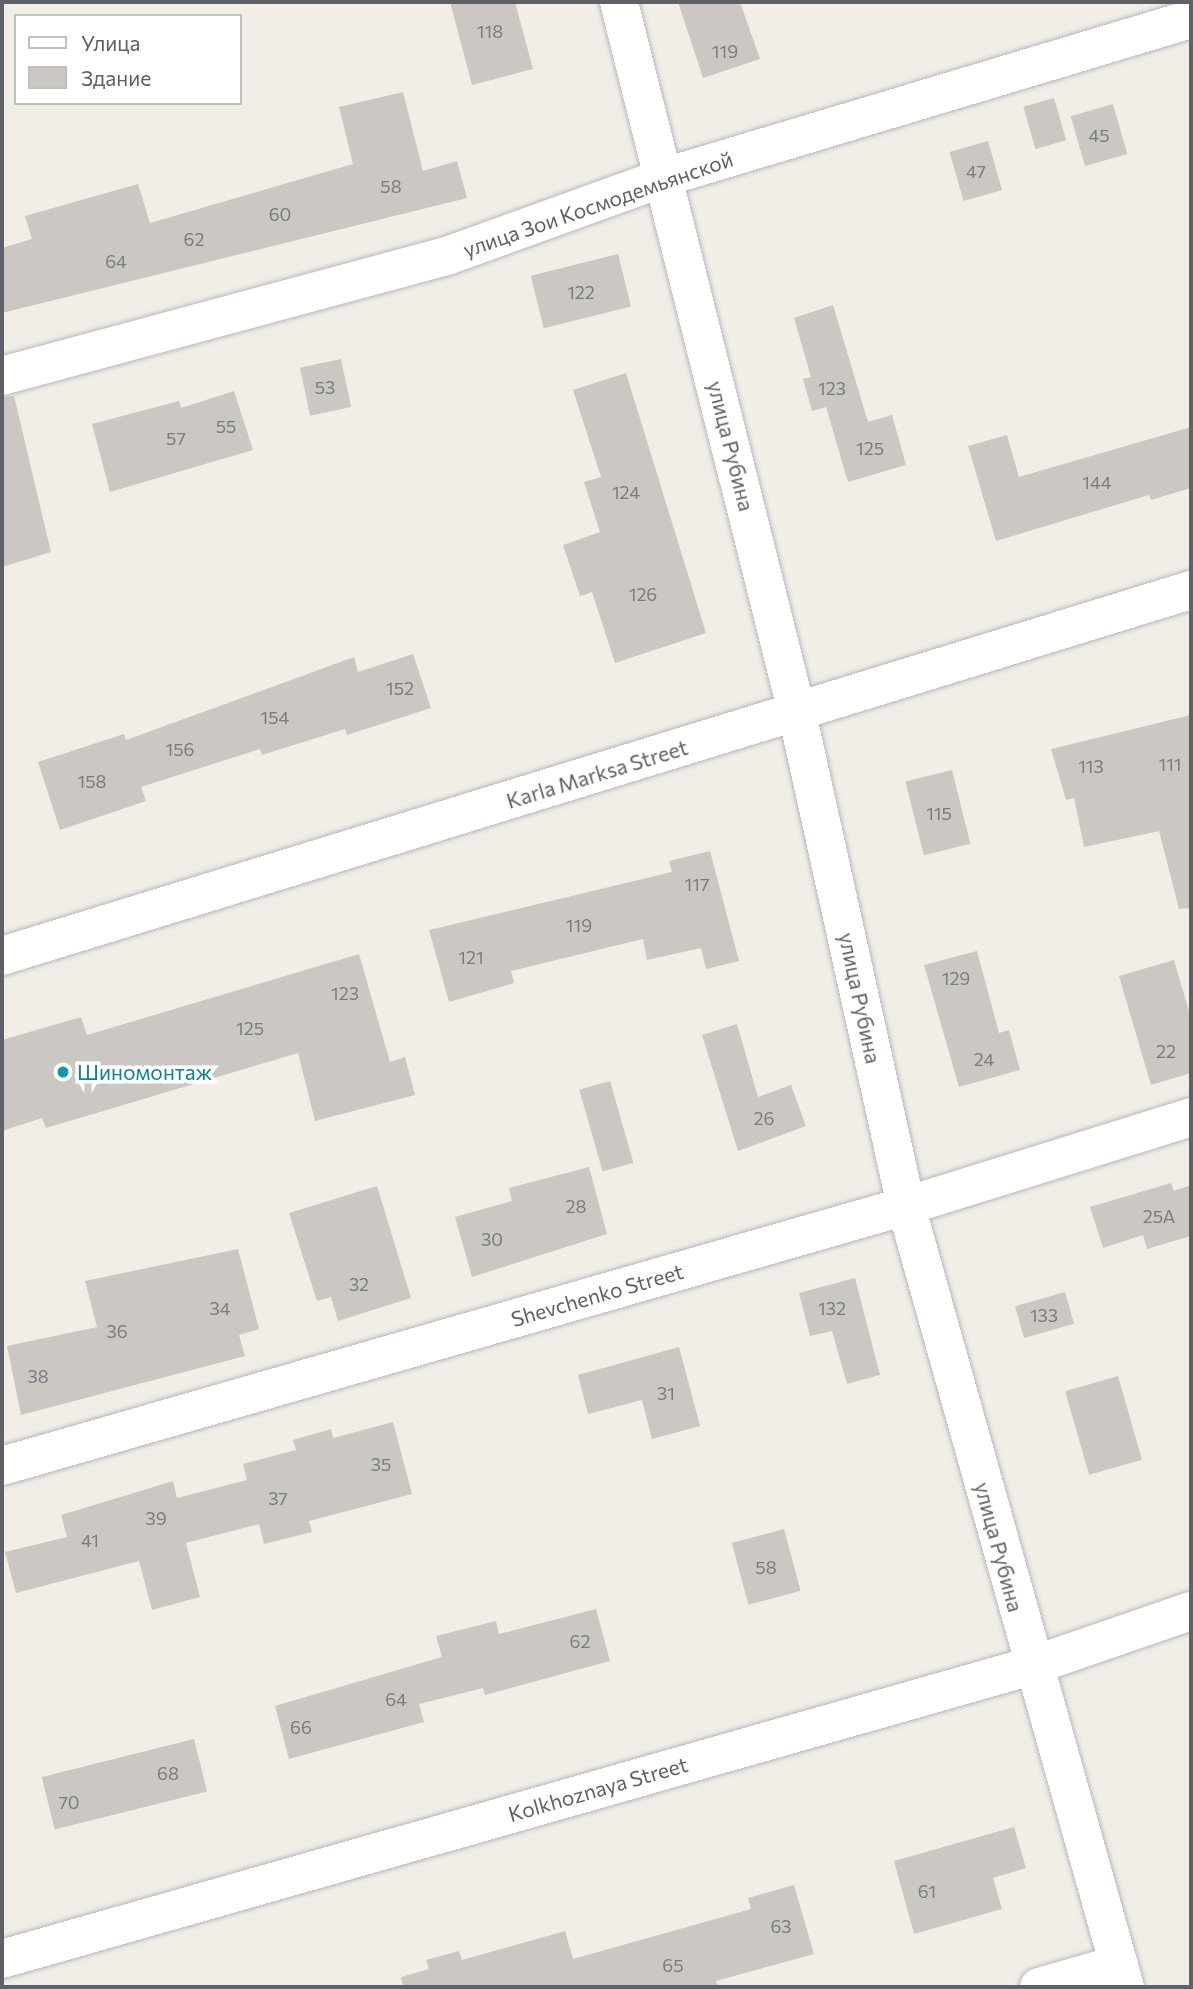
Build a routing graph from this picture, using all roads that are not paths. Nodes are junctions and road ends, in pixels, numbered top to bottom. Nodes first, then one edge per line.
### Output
1 (619, 2) edge
2 (1191, 19) edge
3 (665, 177) junction
4 (2, 376) edge
5 (1191, 590) edge
6 (797, 713) junction
7 (2, 956) edge
8 (1191, 1117) edge
9 (906, 1206) junction
10 (2, 1466) edge
11 (1191, 1611) edge
12 (1031, 1666) junction
13 (2, 1959) edge
14 (1122, 1976) edge
15 (1039, 1987) edge

1 - 3 street, улица Рубина
2 - 3 street, улица Зои Космодемьянской
3 - 4 street, улица Зои Космодемьянской
3 - 6 street, улица Рубина
5 - 6 street, Karla Marksa Street
6 - 7 street, Karla Marksa Street
6 - 9 street, улица Рубина
8 - 9 street, Shevchenko Street
9 - 10 street, Shevchenko Street
9 - 12 street, улица Рубина
11 - 12 street, Kolkhoznaya Street
12 - 13 street, Kolkhoznaya Street
12 - 14 street, улица Рубина
14 - 15 street

